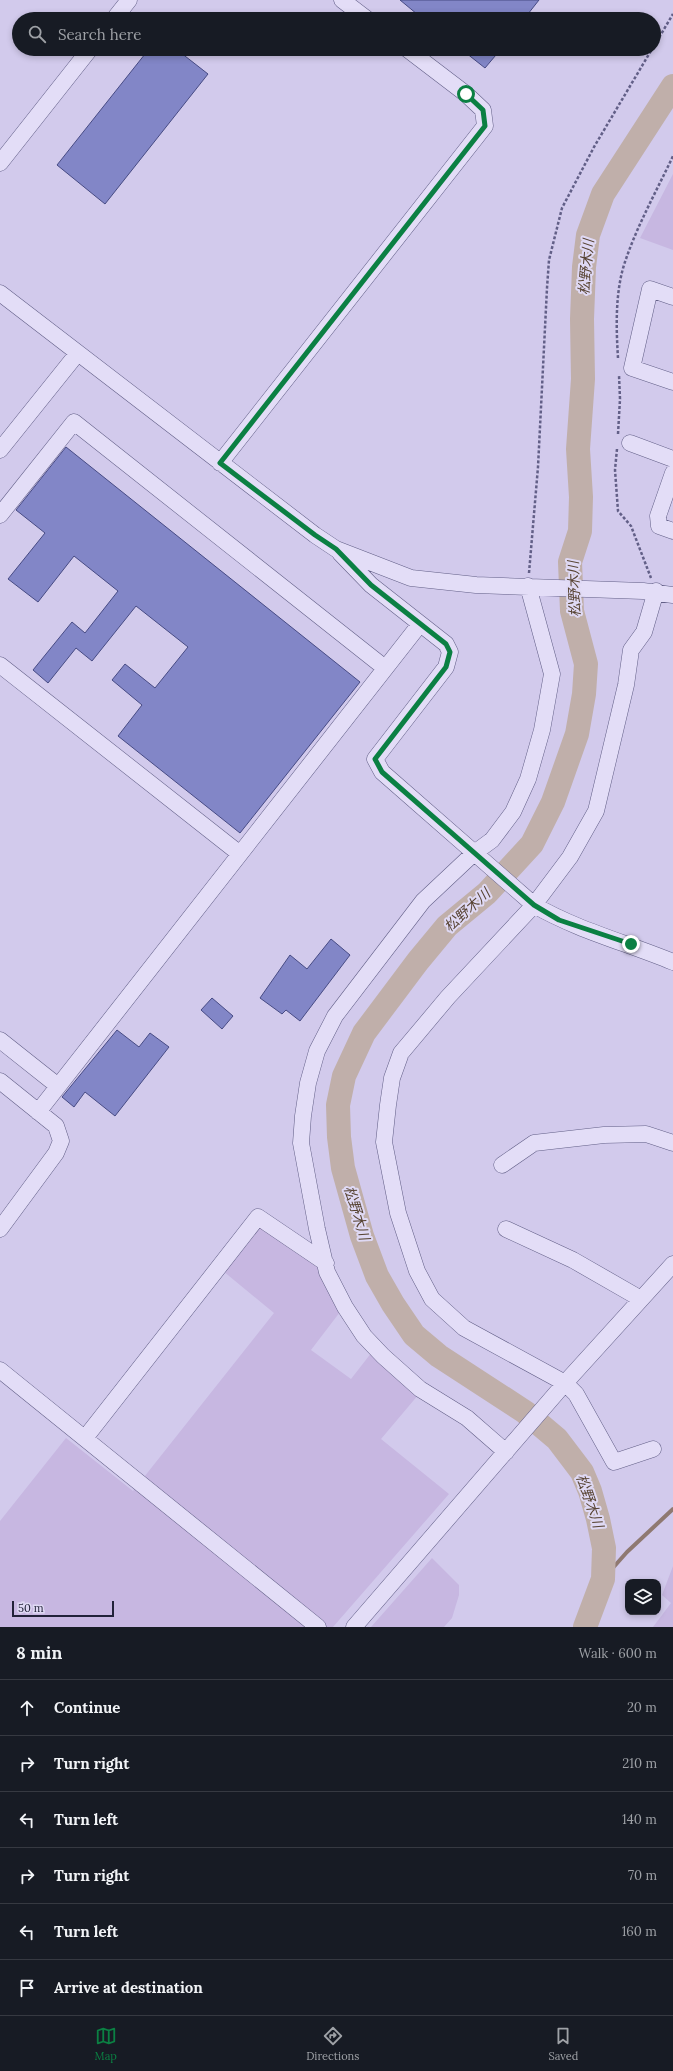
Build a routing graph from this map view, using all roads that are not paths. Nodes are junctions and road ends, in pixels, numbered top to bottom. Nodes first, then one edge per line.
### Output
1 (129, 0) edge
2 (342, 0) edge
3 (120, 12) edge
4 (358, 12) edge
5 (84, 56) edge
6 (416, 56) edge
7 (0, 163) edge
8 (0, 293) edge
9 (673, 297) edge
10 (77, 354) junction
11 (673, 382) edge
12 (630, 443) dead end
13 (0, 450) edge
14 (673, 459) edge
15 (220, 463) junction
16 (673, 473) edge
17 (0, 516) edge
18 (673, 531) edge
19 (336, 549) junction
20 (531, 586) junction
21 (650, 591) junction
22 (673, 595) edge
23 (420, 624) junction
24 (0, 665) edge
25 (385, 668) junction
26 (240, 854) junction
27 (473, 854) junction
28 (534, 905) junction
29 (673, 962) edge
30 (0, 1040) edge
31 (0, 1081) edge
32 (58, 1086) junction
33 (38, 1112) junction
34 (673, 1143) edge
35 (502, 1164) dead end
36 (0, 1229) edge
37 (506, 1229) dead end
38 (326, 1264) junction
39 (673, 1264) edge
40 (641, 1299) junction
41 (0, 1370) edge
42 (563, 1386) junction
43 (85, 1438) junction
44 (509, 1449) junction
45 (653, 1449) dead end
46 (318, 1627) edge
47 (354, 1627) edge

1 - 3 street
2 - 4 street
5 - 7 street
6 - 15 street
8 - 10 street
9 - 11 street
10 - 13 street
10 - 15 street
12 - 14 street
15 - 19 street
16 - 18 street
17 - 25 street
19 - 20 street
19 - 23 street
20 - 21 street
20 - 27 street
21 - 22 street
21 - 28 street
23 - 25 street
23 - 27 street
24 - 26 street
25 - 26 street
26 - 32 street
27 - 28 street
27 - 38 street
28 - 29 street
28 - 42 street
30 - 32 street
31 - 33 street
32 - 33 street
33 - 36 street
34 - 35 street
37 - 40 street
38 - 43 street
38 - 44 street
39 - 40 street
40 - 42 street
41 - 43 street
42 - 44 street
42 - 45 street
43 - 46 street
44 - 47 street

